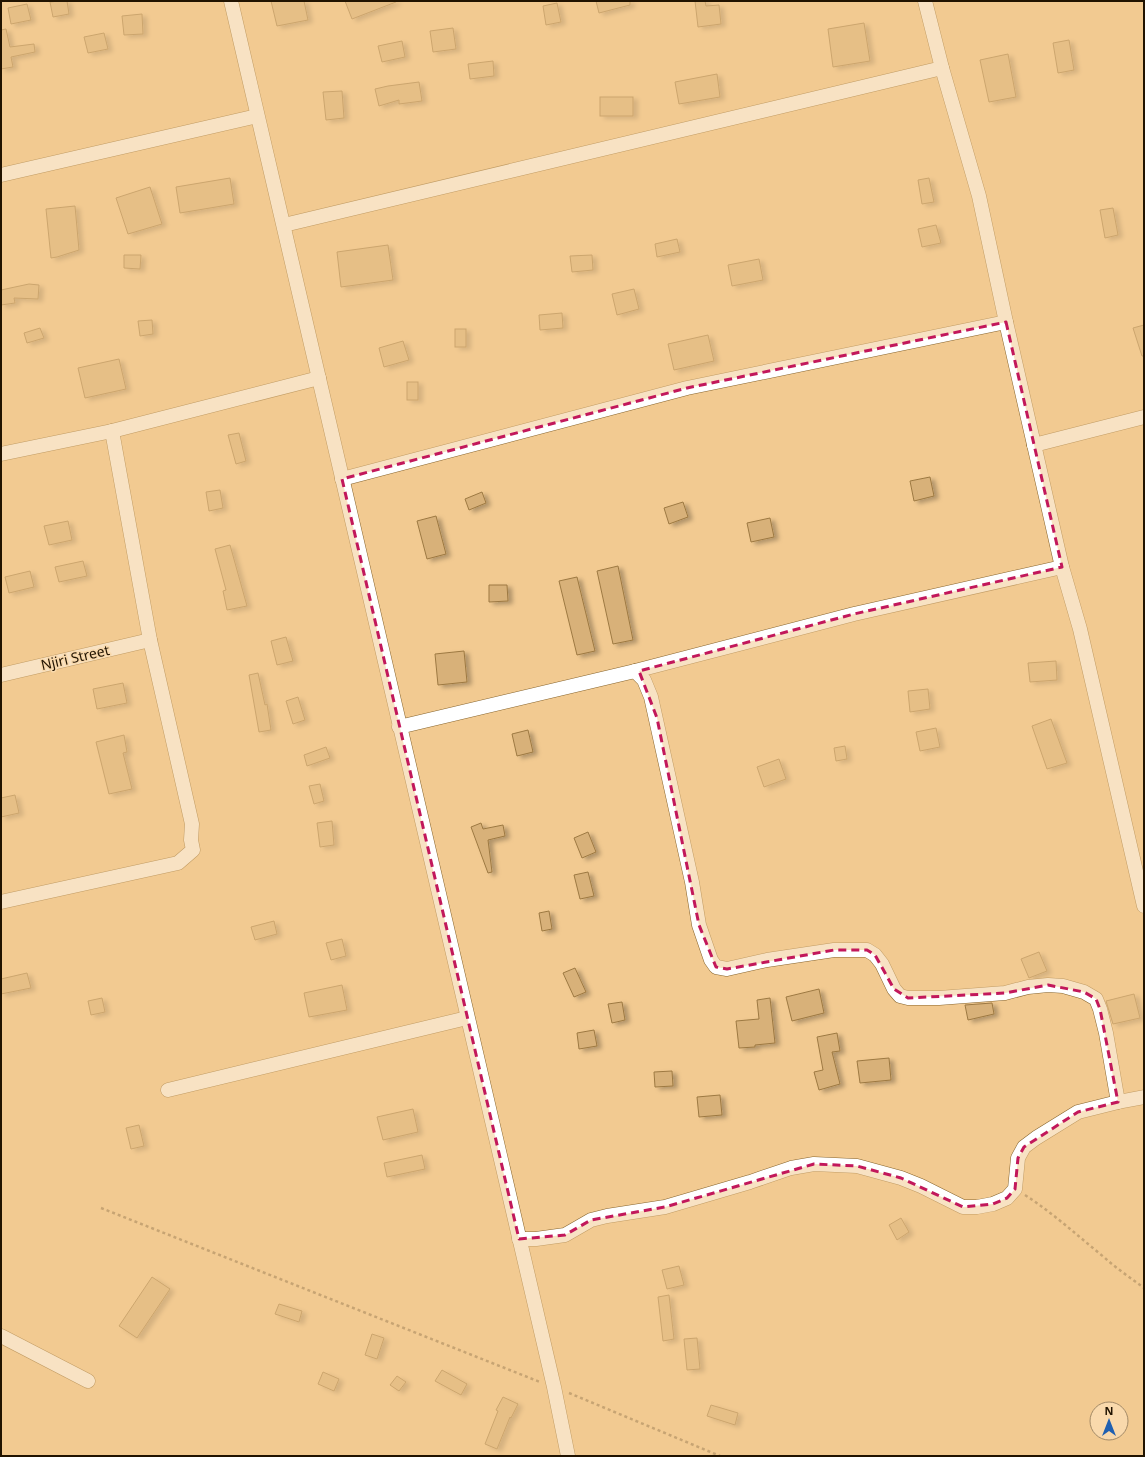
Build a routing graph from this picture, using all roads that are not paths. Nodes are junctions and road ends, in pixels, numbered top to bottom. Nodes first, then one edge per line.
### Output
1 (231, 1) edge
2 (925, 1) edge
3 (942, 68) junction
4 (257, 116) junction
5 (1, 175) edge
6 (284, 225) junction
7 (1006, 322) junction
8 (319, 378) junction
9 (1144, 417) edge
10 (112, 431) junction
11 (1034, 445) junction
12 (1, 454) edge
13 (342, 479) junction
14 (1062, 568) junction
15 (150, 640) junction
16 (636, 672) junction
17 (1, 675) edge
18 (399, 727) junction
19 (1, 902) edge
20 (1144, 906) edge
21 (467, 1018) junction
22 (168, 1090) dead end
23 (1144, 1098) edge
24 (1118, 1102) junction
25 (519, 1239) junction
26 (1, 1336) edge
27 (88, 1381) dead end
28 (568, 1456) edge

1 - 4 street
2 - 3 street
3 - 6 street
3 - 7 street
4 - 5 street
4 - 6 street
6 - 8 street
7 - 11 street
7 - 13 street
8 - 10 street
8 - 13 street
9 - 11 street
10 - 12 street
10 - 15 street
11 - 14 street
13 - 18 street
14 - 16 street
14 - 20 street
15 - 17 street, Njiri Street
15 - 19 street
16 - 18 street
16 - 24 street
18 - 21 street
21 - 22 street
21 - 25 street
23 - 24 street
24 - 25 street
25 - 28 street
26 - 27 street

